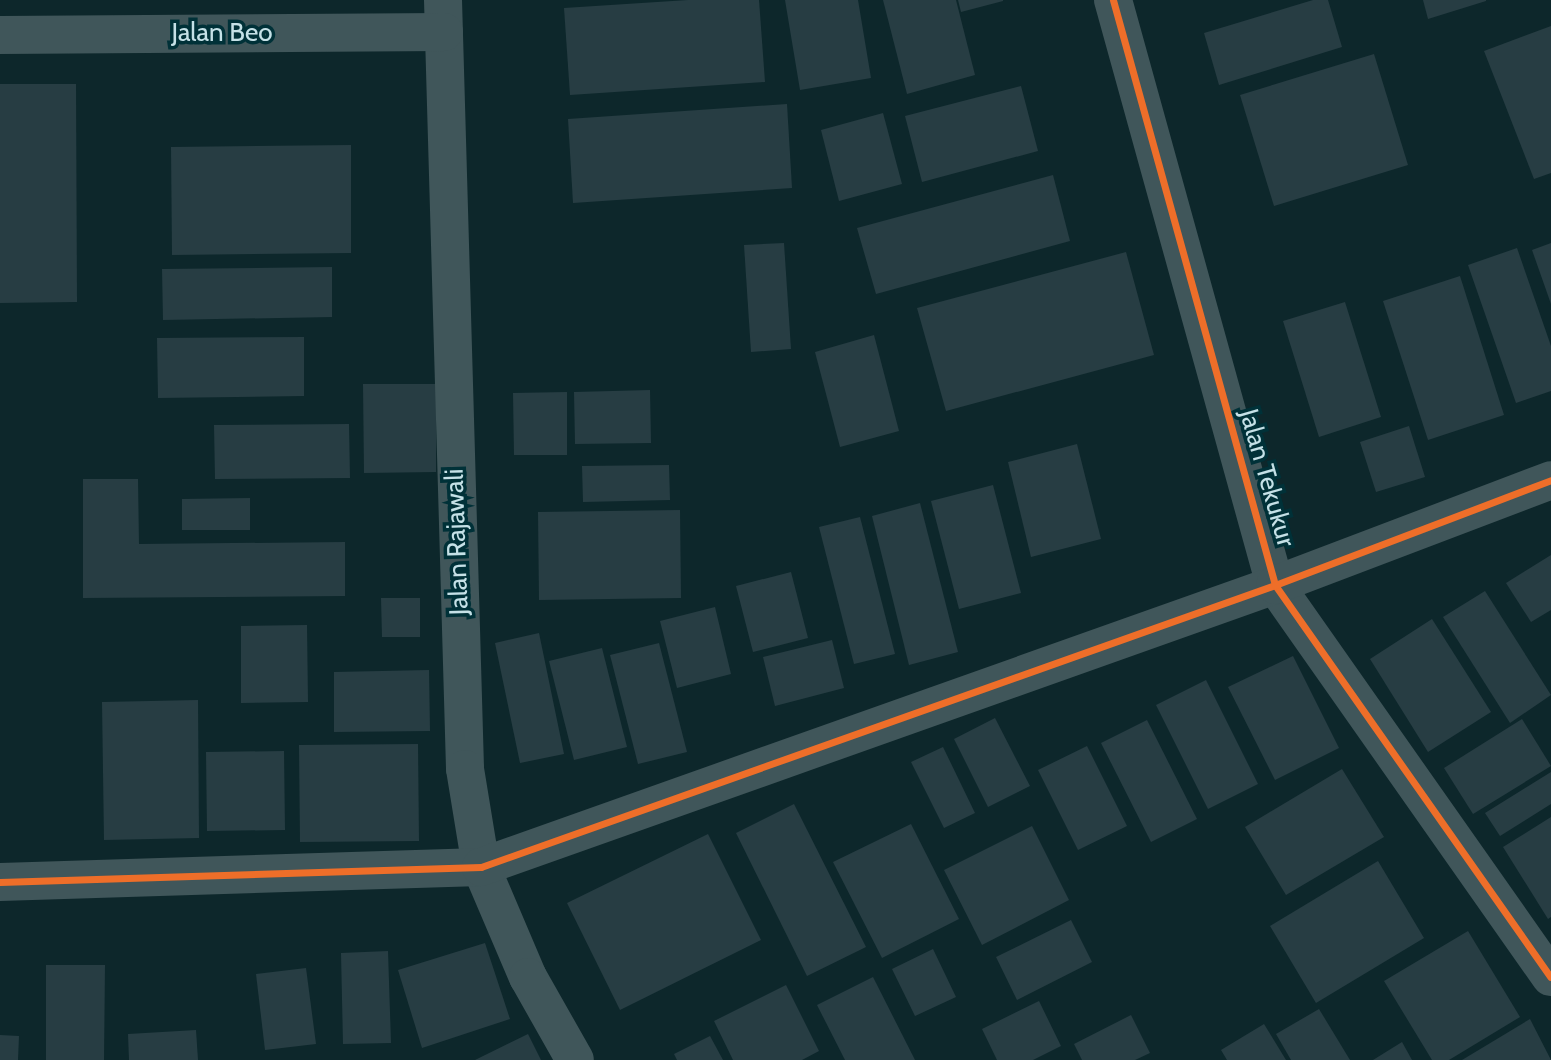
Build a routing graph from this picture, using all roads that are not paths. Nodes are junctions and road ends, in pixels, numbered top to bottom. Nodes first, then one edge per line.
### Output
1 (1112, 0) edge
2 (444, 16) edge
3 (0, 35) edge
4 (1551, 480) edge
5 (1275, 585) junction
6 (481, 867) junction
7 (0, 882) edge
8 (1551, 977) edge
9 (575, 1060) edge

1 - 5 street, Jalan Tekukur
2 - 3 street, Jalan Beo
2 - 6 street, Jalan Rajawali
4 - 5 street
5 - 6 street
5 - 8 street, Jalan Tekukur
6 - 7 street
6 - 9 street, Jalan Rajawali

